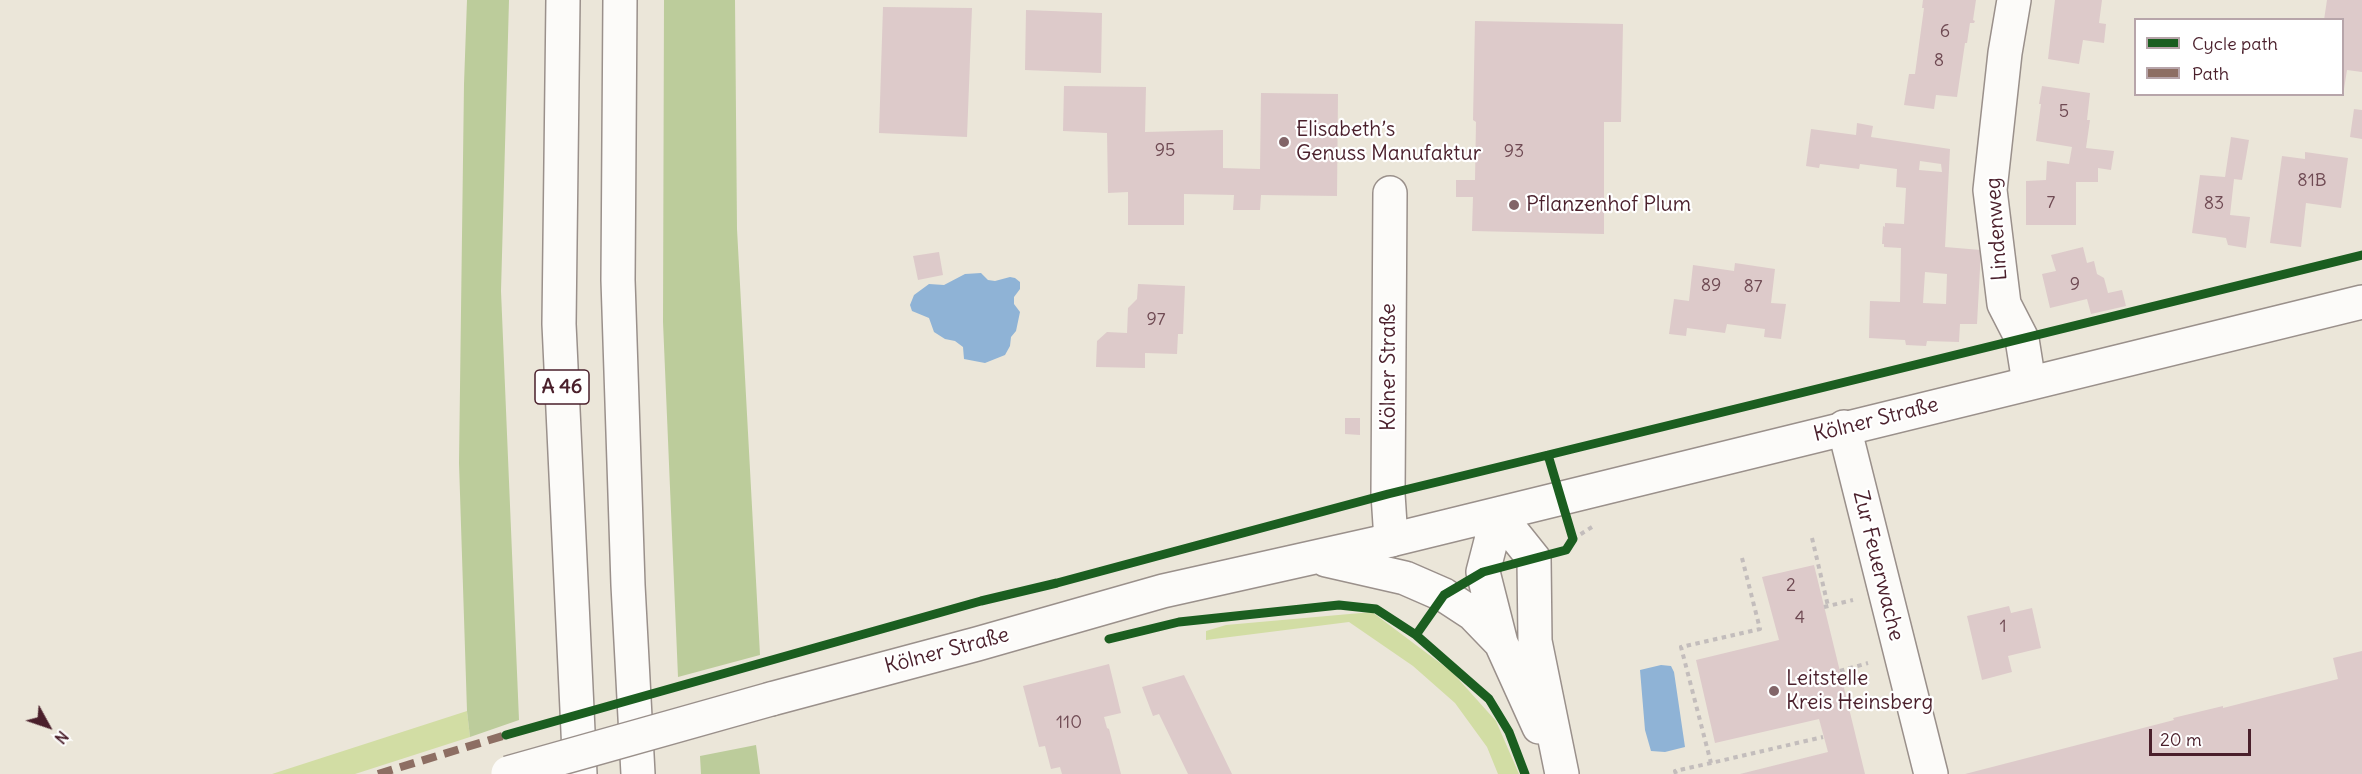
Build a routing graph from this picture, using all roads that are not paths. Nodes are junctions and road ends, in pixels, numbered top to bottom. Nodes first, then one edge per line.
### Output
1 (563, 0) edge
2 (620, 0) edge
3 (2014, 0) edge
4 (1390, 193) dead end
5 (2362, 302) edge
6 (2028, 383) junction
7 (1844, 427) junction
8 (1498, 514) junction
9 (1391, 540) junction
10 (1312, 558) junction
11 (1501, 643) junction
12 (1561, 772) edge
13 (506, 774) edge
14 (580, 774) edge
15 (638, 774) edge
16 (1931, 774) edge

1 - 14 main road, A 46
2 - 15 main road
3 - 6 main road, Lindenweg
4 - 9 main road, Kölner Straße
5 - 6 main road, Kölner Straße
6 - 7 main road, Kölner Straße
7 - 8 main road, Kölner Straße
7 - 16 main road, Zur Feuerwache
8 - 9 main road, Kölner Straße
8 - 11 main road
8 - 12 main road
9 - 10 main road, Kölner Straße
10 - 11 main road
10 - 13 main road, Kölner Straße, bridge
11 - 12 main road

